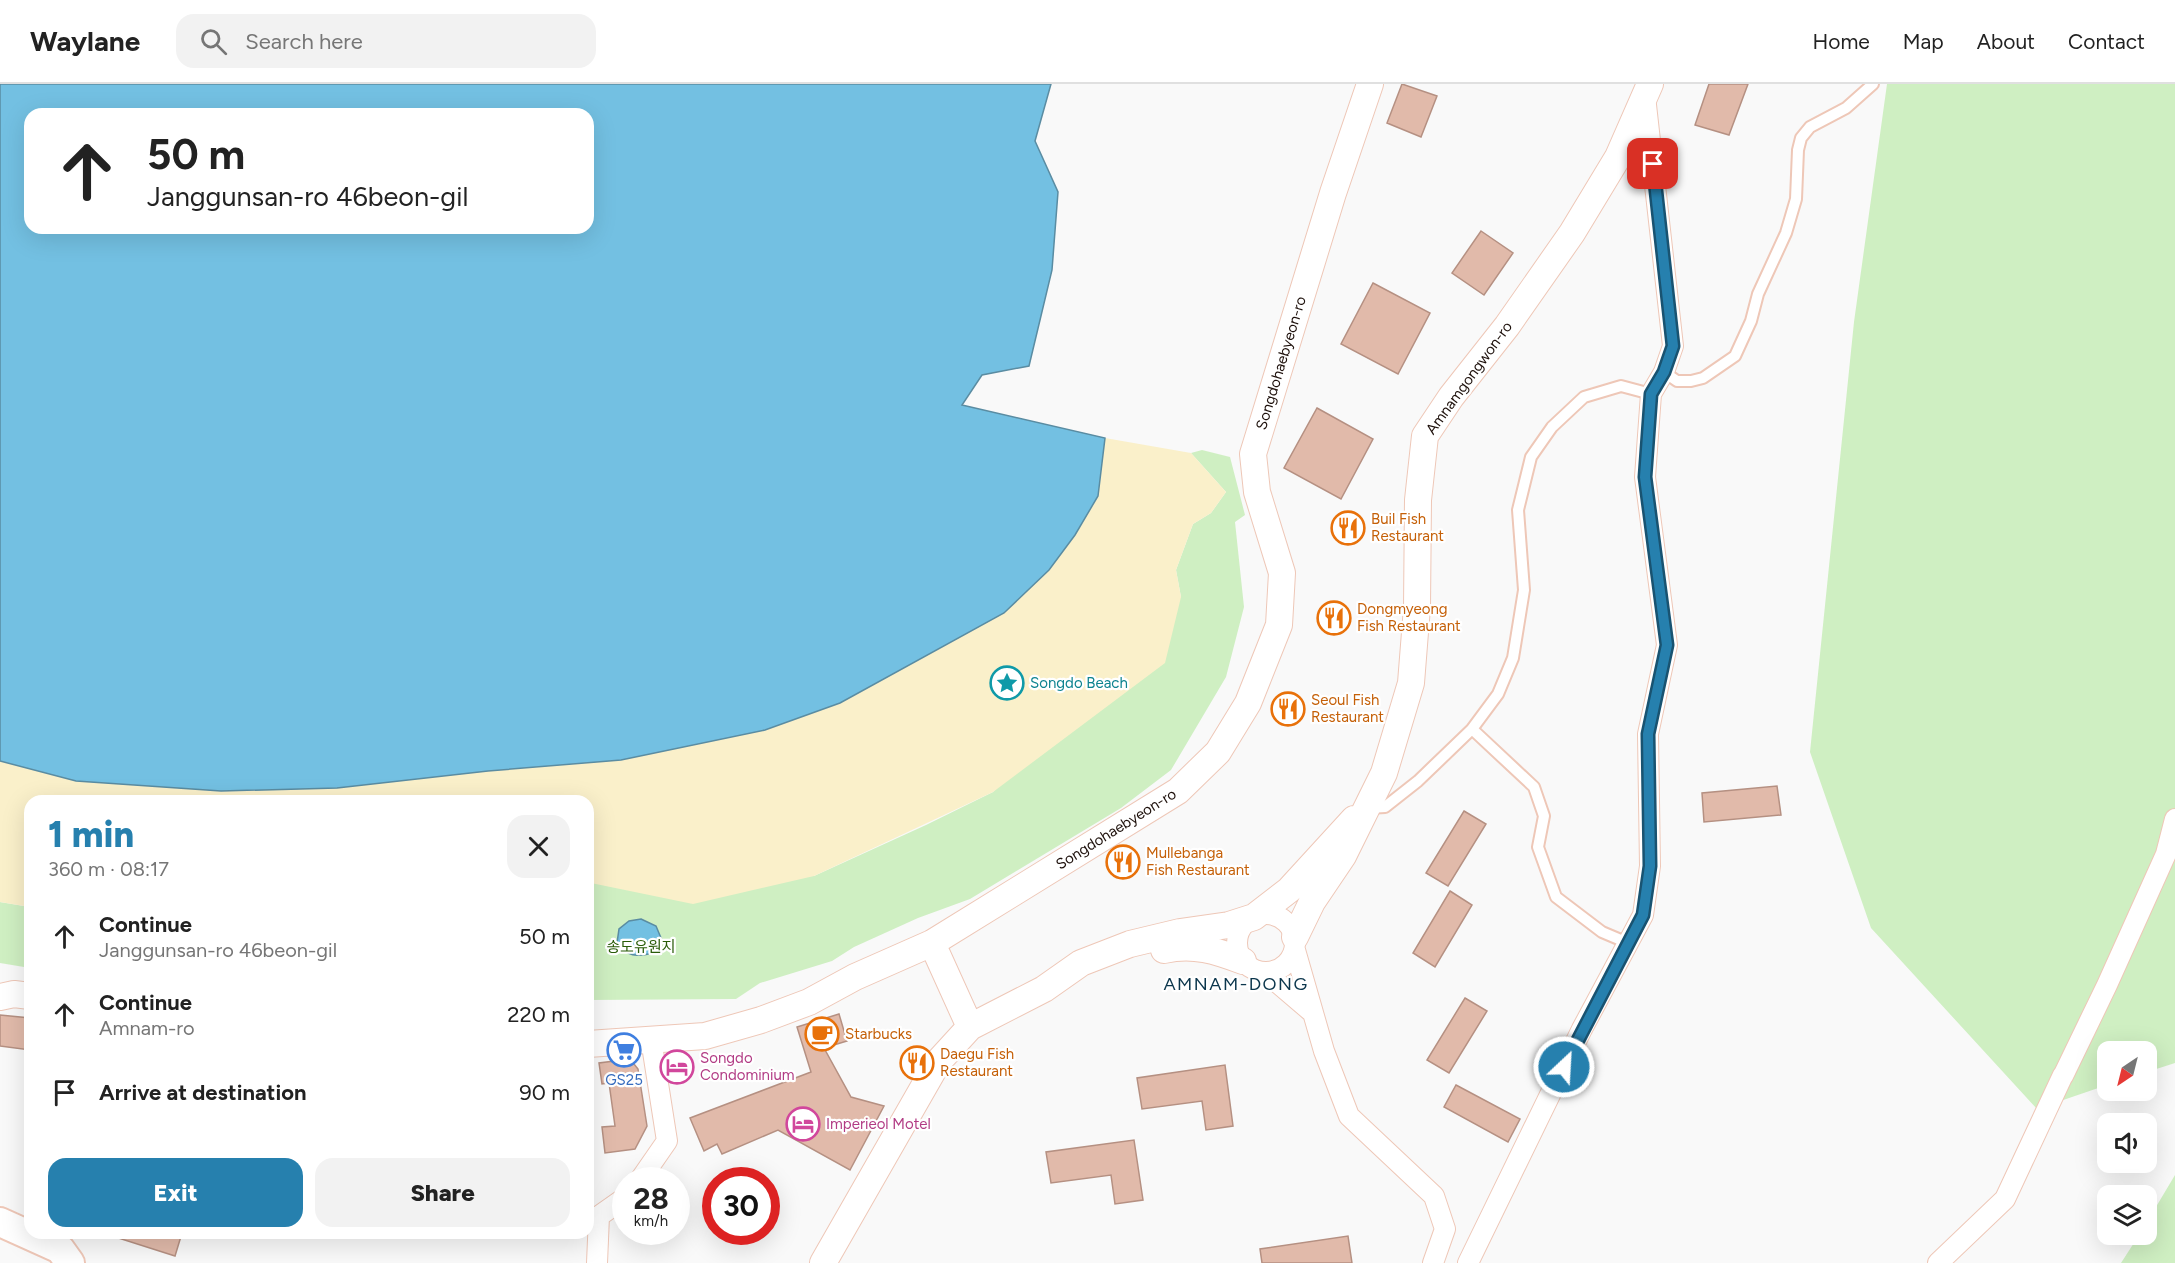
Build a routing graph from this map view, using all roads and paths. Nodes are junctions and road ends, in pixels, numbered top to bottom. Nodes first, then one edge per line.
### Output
1 (1370, 84) edge
2 (1873, 84) edge
3 (1648, 90) edge
4 (1664, 372) junction
5 (1651, 394) junction
6 (1472, 729) junction
7 (1365, 808) junction
8 (2175, 819) edge
9 (1254, 916) junction
10 (932, 943) junction
11 (1628, 943) junction
12 (1295, 944) junction
13 (1243, 961) junction
14 (1266, 973) junction
15 (1044, 989) junction
16 (24, 995) edge
17 (0, 997) edge
18 (1312, 1013) junction
19 (970, 1026) junction
20 (651, 1039) junction
21 (594, 1044) edge
22 (649, 1167) edge
23 (612, 1207) edge
24 (0, 1222) edge
25 (24, 1233) edge
26 (38, 1239) edge
27 (70, 1263) edge
28 (597, 1263) edge
29 (823, 1263) edge
30 (1433, 1263) edge
31 (1468, 1263) edge
32 (1938, 1263) edge

1 - 10 street, Songdohaebyeon-ro
2 - 4 lane
3 - 4 street
3 - 7 street, Amnamgongwon-ro
4 - 5 street
5 - 6 lane
5 - 11 street
6 - 7 lane
6 - 11 lane
7 - 9 street, Amnamgongwon-ro
7 - 12 street, Amnamgongwon-ro
8 - 32 street
9 - 12 street
9 - 13 street
9 - 15 street, Amnamgongwon-ro
10 - 19 street
10 - 20 street, Songdohaebyeon-ro
11 - 31 street
12 - 14 street
12 - 18 street
13 - 14 street
13 - 15 street, Amnamgongwon-ro
14 - 18 street
15 - 19 street, Amnamgongwon-ro
16 - 17 street
18 - 30 street
19 - 29 street
20 - 21 street, Songdohaebyeon-ro
20 - 22 street
23 - 28 street
24 - 25 main road
26 - 27 main road

